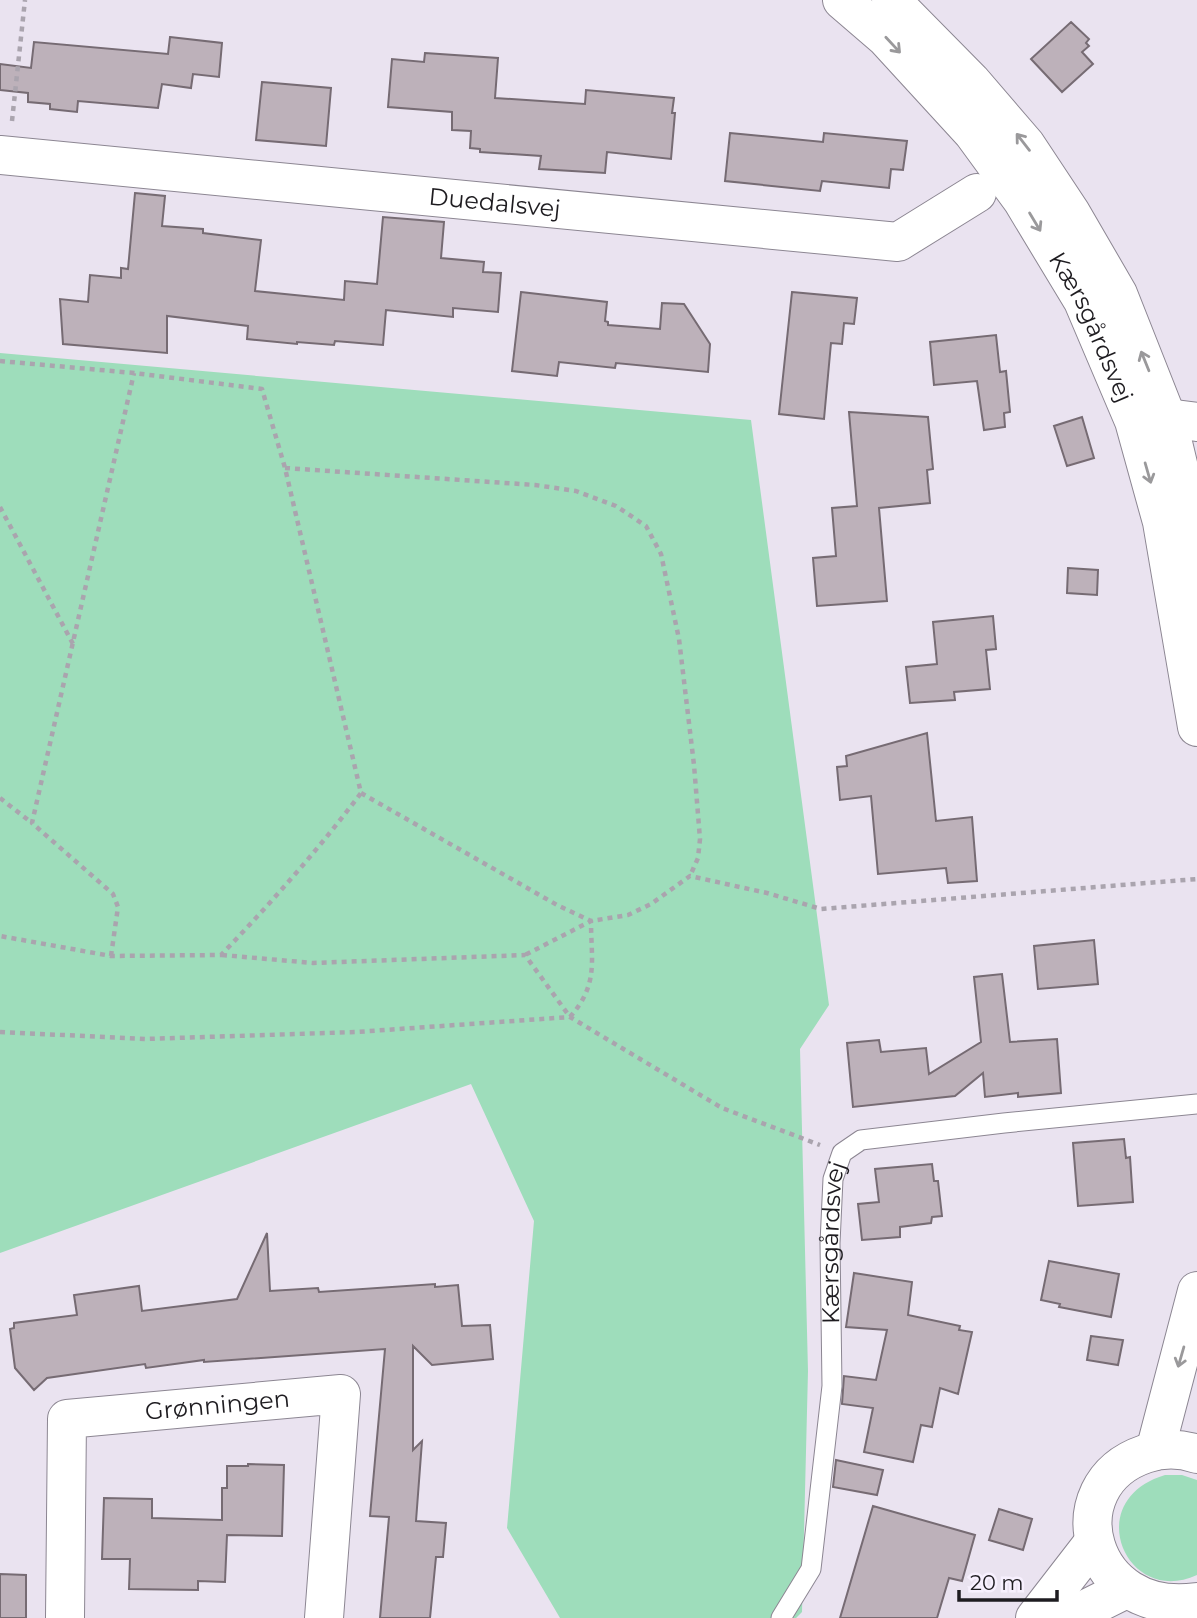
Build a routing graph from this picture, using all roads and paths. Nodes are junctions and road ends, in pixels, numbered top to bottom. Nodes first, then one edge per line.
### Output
1 (24, 0) edge
2 (842, 0) edge
3 (891, 0) edge
4 (4, 155) edge
5 (977, 193) dead end
6 (0, 361) edge
7 (134, 373) junction
8 (1166, 420) edge
9 (285, 468) junction
10 (0, 507) edge
11 (1197, 643) edge
12 (74, 645) junction
13 (1197, 727) edge
14 (361, 793) junction
15 (0, 798) edge
16 (32, 823) junction
17 (690, 876) junction
18 (1197, 879) edge
19 (591, 921) junction
20 (0, 936) edge
21 (221, 955) junction
22 (525, 955) junction
23 (111, 956) junction
24 (570, 1017) junction
25 (0, 1032) edge
26 (1197, 1104) edge
27 (842, 1153) junction
28 (1197, 1291) edge
29 (1155, 1451) junction
30 (1197, 1454) edge
31 (1093, 1543) junction
32 (1124, 1590) junction
33 (1179, 1609) edge
34 (65, 1618) edge
35 (324, 1618) edge
36 (781, 1618) edge
37 (1035, 1618) edge
38 (1068, 1618) edge

1 - 4 path
2 -> 8 street, Kærsgårdsvej
8 -> 3 street, Kærsgårdsvej
4 - 5 street, Duedalsvej
6 - 7 path
7 - 9 path
7 - 12 path
8 - 11 street, Kærsgårdsvej
8 -> 13 street, Kærsgårdsvej
9 - 14 path
9 - 17 path
10 - 12 path
12 - 16 path
14 - 19 path
14 - 21 path
15 - 16 path
16 - 23 path
17 - 18 path
17 - 19 path
19 - 22 path
19 - 24 path
20 - 23 path
21 - 22 path
21 - 23 path
22 - 24 path
24 - 25 path
24 - 27 path
26 - 27 lane, Kærsgårdsvej
27 - 36 lane, Kærsgårdsvej
28 -> 29 street
29 - 30 street
29 - 31 street
31 - 32 street
31 - 37 street
32 - 33 street
32 - 38 street
34 - 35 street, Grønningen

